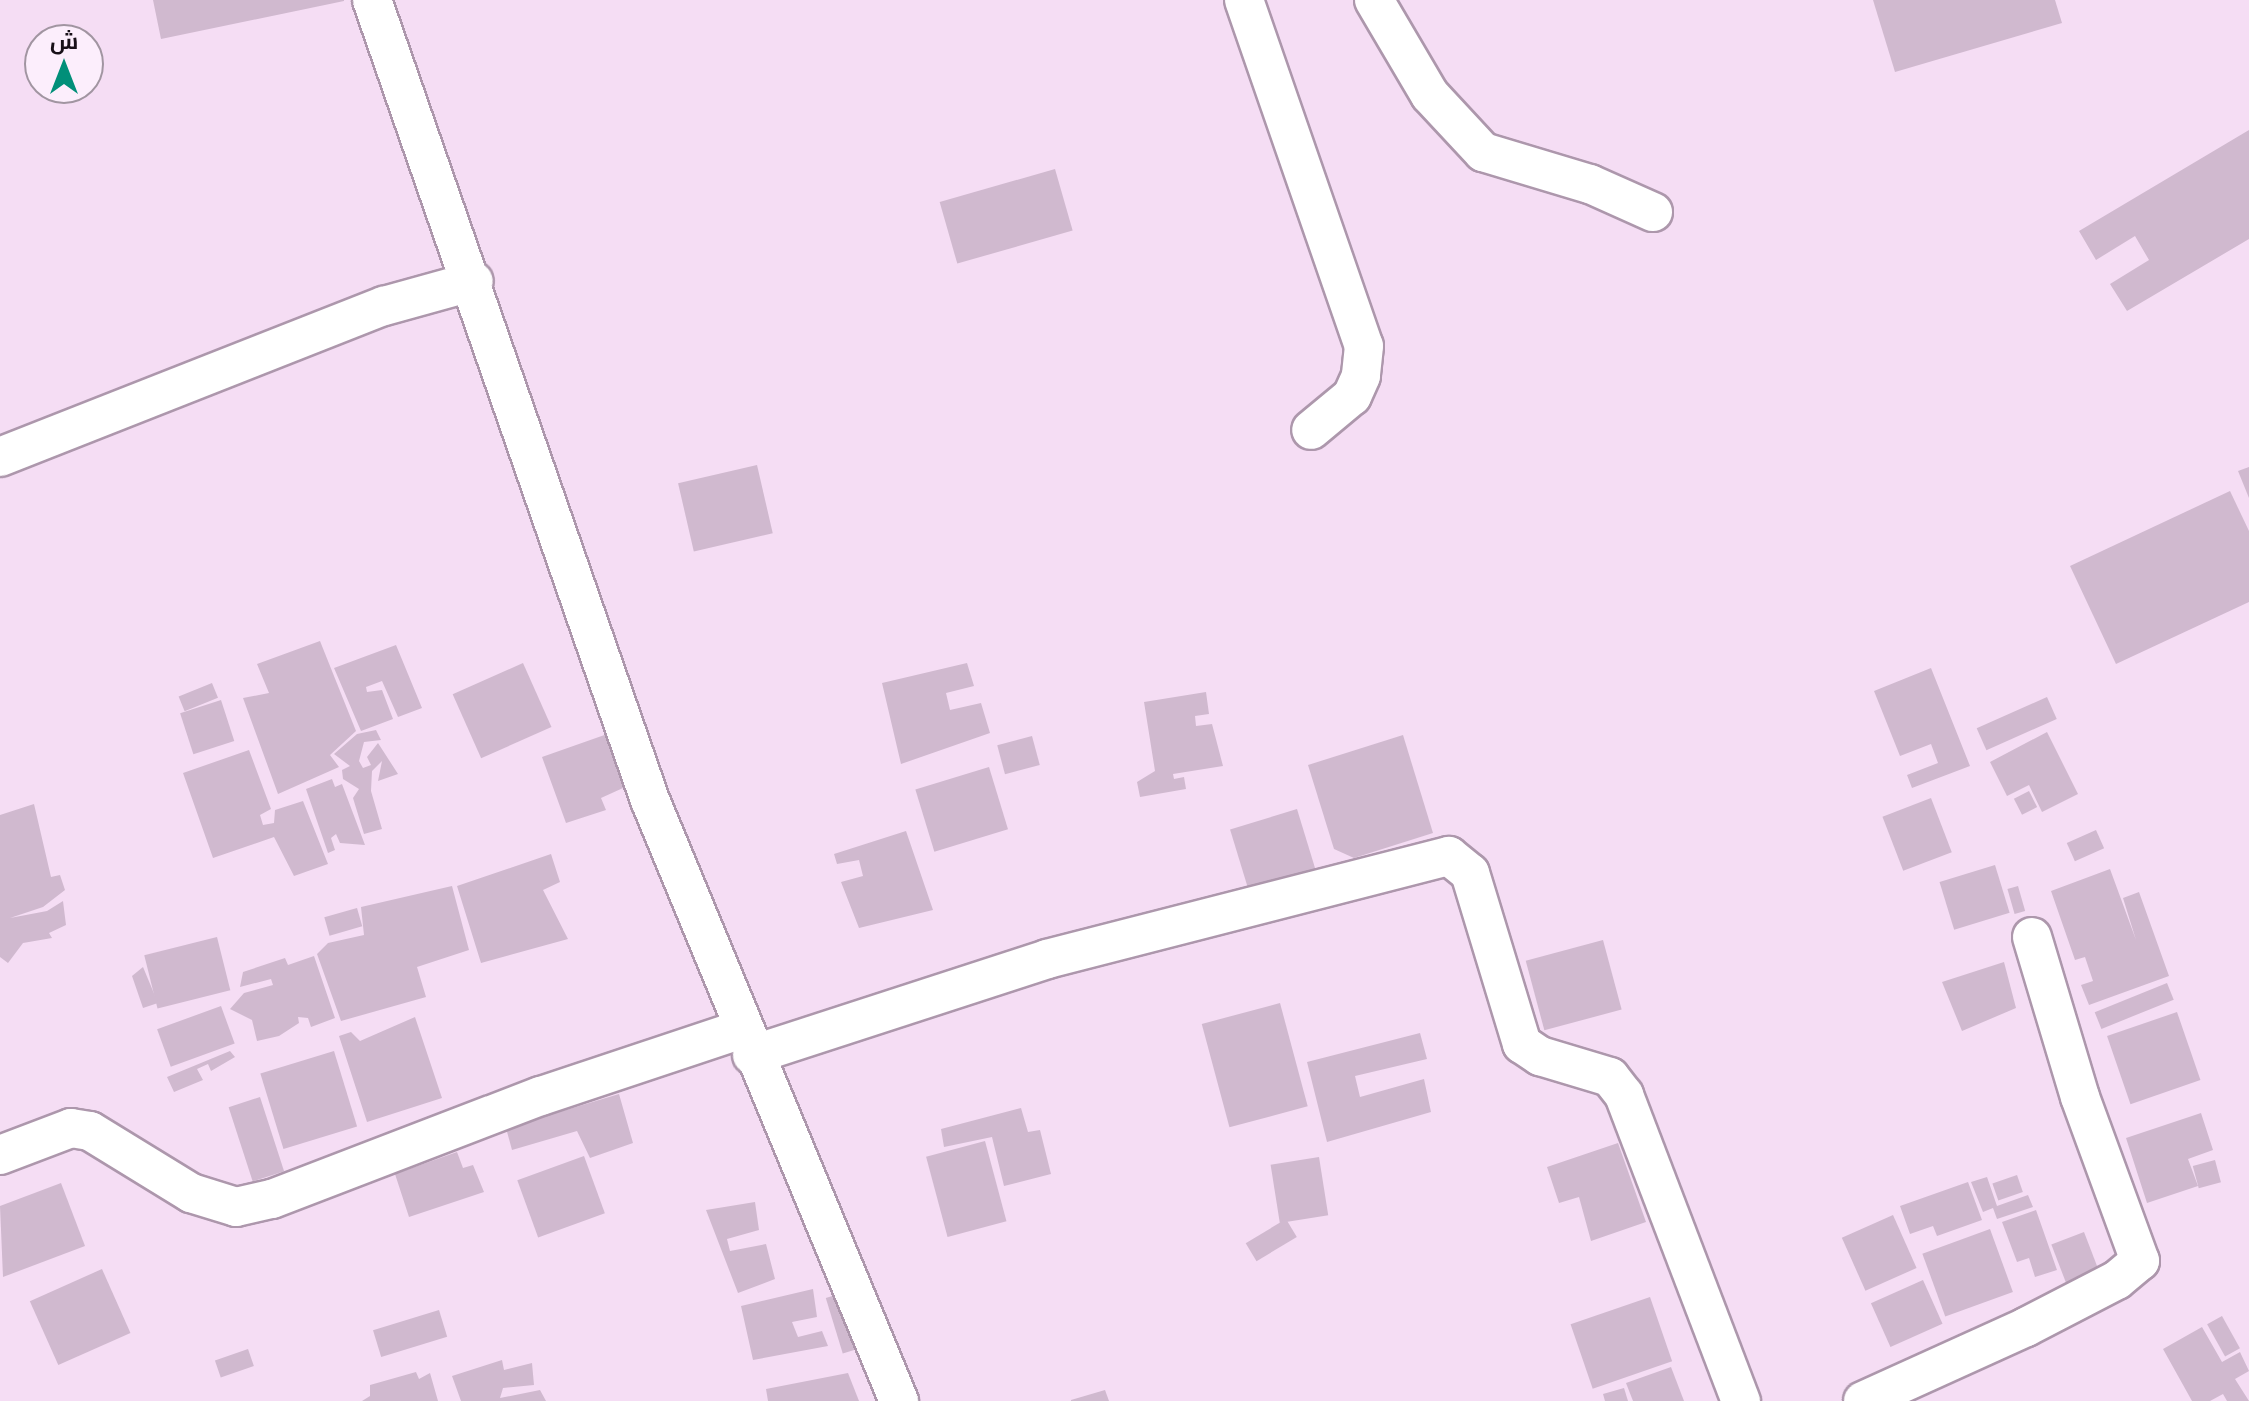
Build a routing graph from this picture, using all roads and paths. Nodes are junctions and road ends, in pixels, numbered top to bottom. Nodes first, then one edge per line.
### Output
1 (372, 0) edge
2 (1244, 0) edge
3 (1374, 0) edge
4 (1653, 212) dead end
5 (474, 281) junction
6 (1311, 430) dead end
7 (0, 457) edge
8 (2032, 937) dead end
9 (747, 1042) junction
10 (0, 1155) edge
11 (899, 1401) edge
12 (1741, 1401) edge
13 (1863, 1401) edge

1 - 5 street
2 - 6 street
3 - 4 street
5 - 7 street
5 - 9 street
8 - 13 street
9 - 10 street
9 - 11 street
9 - 12 street

